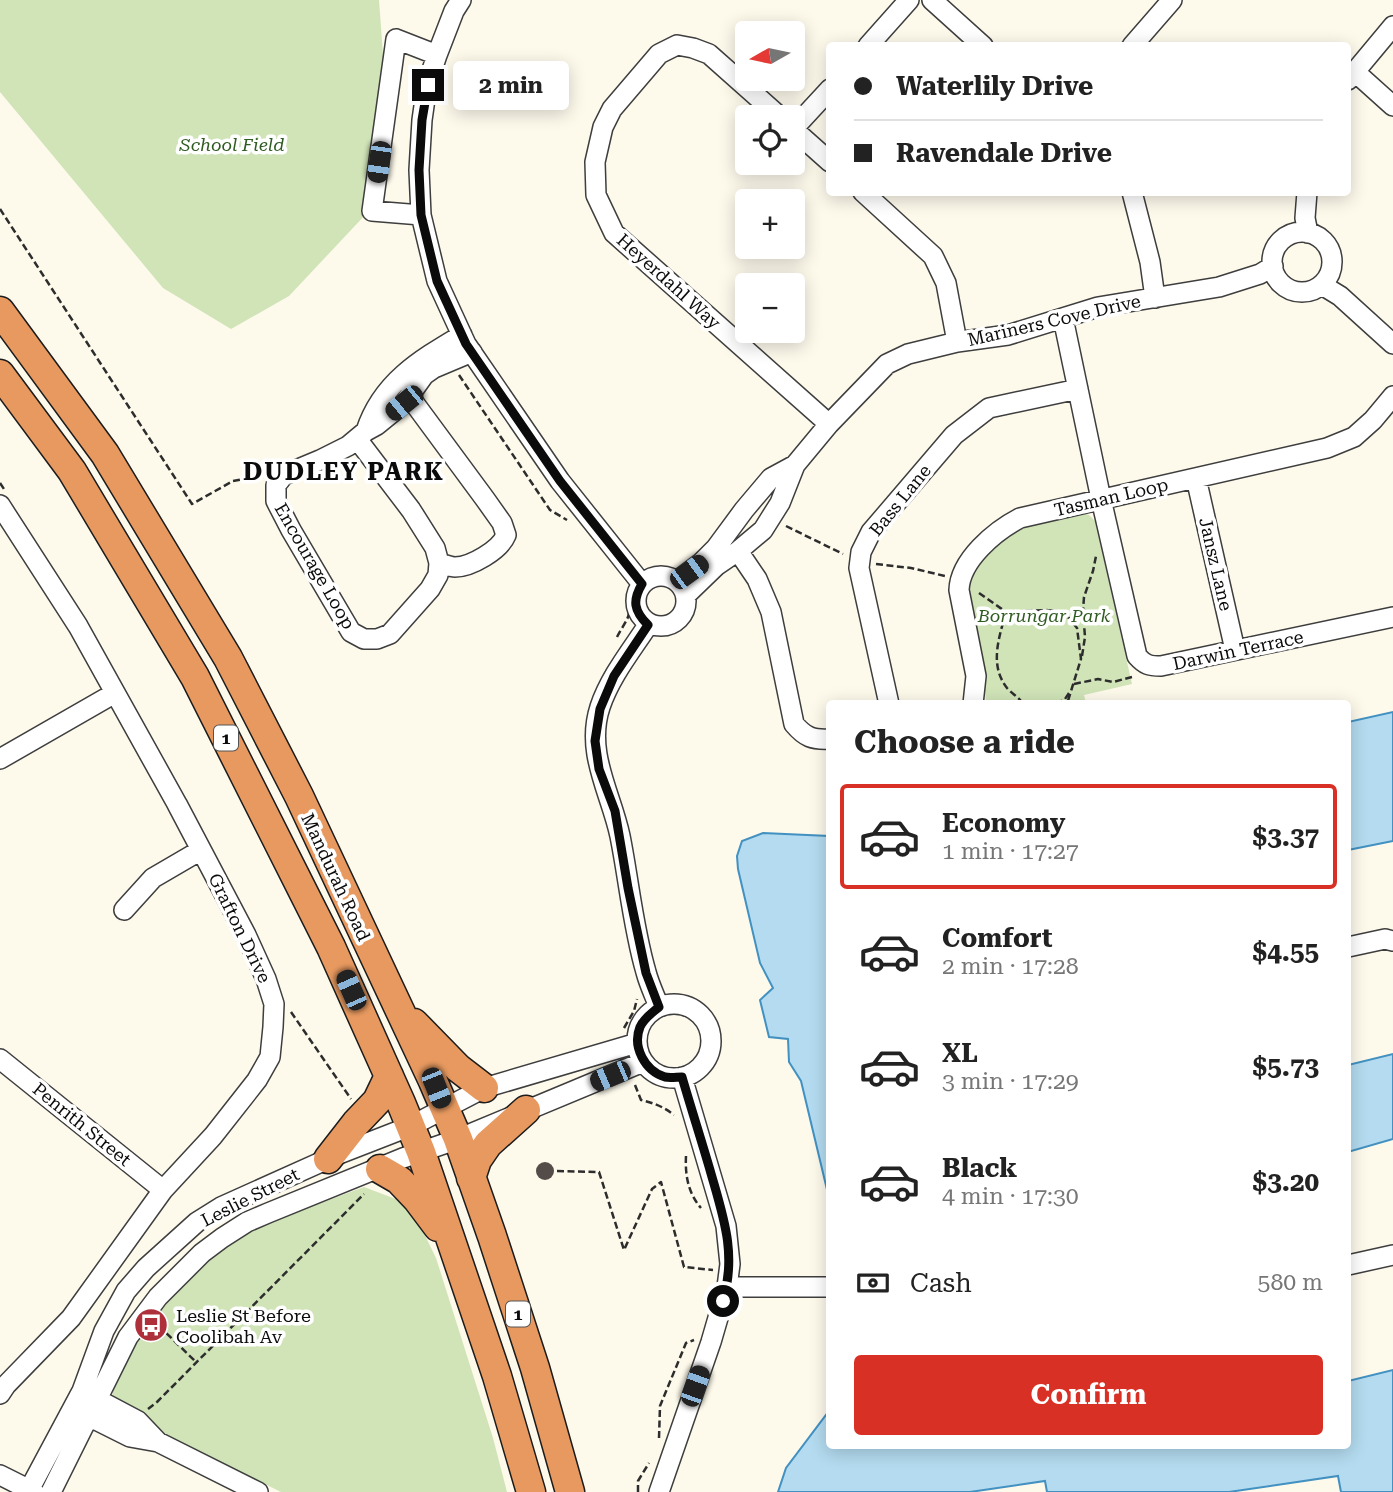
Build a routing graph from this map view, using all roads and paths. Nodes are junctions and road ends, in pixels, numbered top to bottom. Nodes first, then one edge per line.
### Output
1 (461, 0) edge
2 (909, 0) edge
3 (932, 0) edge
4 (1172, 0) edge
5 (1393, 26) edge
6 (872, 42) edge
7 (979, 42) edge
8 (1135, 42) edge
9 (437, 55) junction
10 (1351, 76) edge
11 (826, 93) edge
12 (766, 105) edge
13 (1393, 106) edge
14 (805, 116) edge
15 (805, 140) edge
16 (826, 158) edge
17 (867, 196) edge
18 (1133, 196) edge
19 (1307, 196) edge
20 (0, 209) edge
21 (421, 215) junction
22 (1308, 233) junction
23 (1273, 266) junction
24 (1322, 285) junction
25 (1155, 298) junction
26 (0, 311) edge
27 (1063, 318) junction
28 (462, 335) junction
29 (957, 342) junction
30 (1393, 344) edge
31 (472, 352) junction
32 (450, 361) junction
33 (0, 374) edge
34 (1078, 389) junction
35 (409, 396) junction
36 (1393, 396) edge
37 (830, 424) junction
38 (361, 435) junction
39 (794, 465) junction
40 (268, 475) dead end
41 (1196, 478) junction
42 (1101, 499) junction
43 (0, 505) edge
44 (770, 518) junction
45 (574, 528) dead end
46 (1096, 548) dead end
47 (738, 551) junction
48 (860, 559) junction
49 (439, 563) junction
50 (911, 568) dead end
51 (634, 586) junction
52 (681, 588) junction
53 (1393, 617) edge
54 (648, 625) junction
55 (614, 643) dead end
56 (1235, 650) junction
57 (1081, 659) junction
58 (1144, 664) junction
59 (1073, 684) junction
60 (115, 693) junction
61 (888, 700) edge
62 (973, 700) edge
63 (1020, 700) edge
64 (1063, 700) edge
65 (1068, 700) edge
66 (826, 738) edge
67 (0, 759) edge
68 (201, 850) junction
69 (124, 910) dead end
70 (1393, 941) edge
71 (1351, 946) edge
72 (636, 991) dead end
73 (659, 1007) junction
74 (400, 1009) junction
75 (630, 1037) junction
76 (643, 1062) junction
77 (4, 1069) edge
78 (388, 1076) junction
79 (682, 1077) junction
80 (484, 1088) junction
81 (445, 1109) junction
82 (526, 1110) junction
83 (411, 1126) junction
84 (457, 1139) junction
85 (421, 1152) junction
86 (328, 1158) junction
87 (557, 1171) dead end
88 (471, 1178) junction
89 (374, 1180) junction
90 (163, 1190) junction
91 (454, 1250) junction
92 (1393, 1255) edge
93 (1351, 1264) edge
94 (722, 1279) junction
95 (826, 1287) edge
96 (151, 1325) dead end
97 (700, 1338) dead end
98 (196, 1363) junction
99 (0, 1394) edge
100 (86, 1404) junction
101 (143, 1413) dead end
102 (659, 1439) dead end
103 (651, 1460) dead end
104 (0, 1475) edge
105 (248, 1490) edge
106 (31, 1491) edge
107 (51, 1492) edge
108 (531, 1492) edge
109 (570, 1492) edge
110 (638, 1492) edge
111 (659, 1492) edge

1 - 9 street
2 - 6 street
3 - 7 street
4 - 8 street
5 - 10 street
9 - 21 street
9 - 21 street
10 - 13 street
11 - 14 street
12 - 37 street, Heyerdahl Way
15 - 16 street
17 - 29 street
18 - 25 street
19 - 22 street
20 - 40 path
21 - 28 street
22 - 23 street
22 - 24 street
23 - 24 street
23 - 25 street, Mariners Cove Drive
24 - 30 street
25 - 27 street, Mariners Cove Drive
26 - 74 highway, Mandurah Road / 1
27 - 29 street, Mariners Cove Drive
27 - 34 street
28 - 31 street
28 - 38 street
29 - 37 street, Mariners Cove Drive
31 - 32 street, Encourage Loop
31 - 51 street
32 - 35 street, Encourage Loop
32 - 45 path
33 - 78 highway, Mandurah Road / 1
34 - 42 street
34 - 48 street, Bass Lane
35 - 38 street, Encourage Loop
35 - 49 street
36 - 41 street, Tasman Loop
37 - 39 street, Mariners Cove Drive
38 - 49 street
38 - 49 street, Encourage Loop
39 - 44 street, Mariners Cove Drive
39 - 52 street, Mariners Cove Drive
41 - 42 street, Tasman Loop
41 - 56 street, Jansz Lane
42 - 58 street
42 - 62 street, Tasman Loop
43 - 60 street, Grafton Drive
44 - 47 street, Mariners Cove Drive
44 - 48 path
46 - 57 path
47 - 52 street, Mariners Cove Drive
47 - 66 street
48 - 50 path
48 - 61 street
51 - 52 street
51 - 54 street
51 - 55 path
52 - 54 street
53 - 56 street, Darwin Terrace
54 - 73 street
56 - 58 street, Darwin Terrace
57 - 59 path
57 - 63 path
58 - 59 path
59 - 64 path
59 - 65 path
60 - 67 street
60 - 68 street, Grafton Drive
68 - 69 street
68 - 90 street, Grafton Drive
70 - 71 street
72 - 75 path
73 - 75 street
73 - 79 street
74 - 80 highway
74 - 81 highway, Mandurah Road / 1
75 - 76 street
75 - 80 street
76 - 79 street
76 - 82 street
77 - 90 street, Penrith Street
78 - 83 highway, Mandurah Road / 1
78 - 86 highway
79 - 94 street
80 - 81 street
81 - 83 street, Leslie Street
81 - 84 highway, Mandurah Road / 1
82 - 84 street
82 - 88 highway
83 - 85 highway, Mandurah Road / 1
83 - 86 street, Leslie Street
84 - 85 street, Leslie Street
84 - 88 highway, Mandurah Road / 1
85 - 89 street, Leslie Street
85 - 91 highway, Mandurah Road / 1
86 - 100 street, Leslie Street
87 - 94 path
88 - 109 highway, Mandurah Road / 1
89 - 91 highway
89 - 98 path
89 - 100 street, Leslie Street
90 - 99 street, Grafton Drive
91 - 108 highway, Mandurah Road / 1
92 - 93 street
94 - 95 street
94 - 111 street
96 - 98 path
97 - 102 path
98 - 101 path
100 - 105 street
100 - 106 street, Leslie Street
100 - 107 street, Leslie Street
103 - 110 path
104 - 106 street

